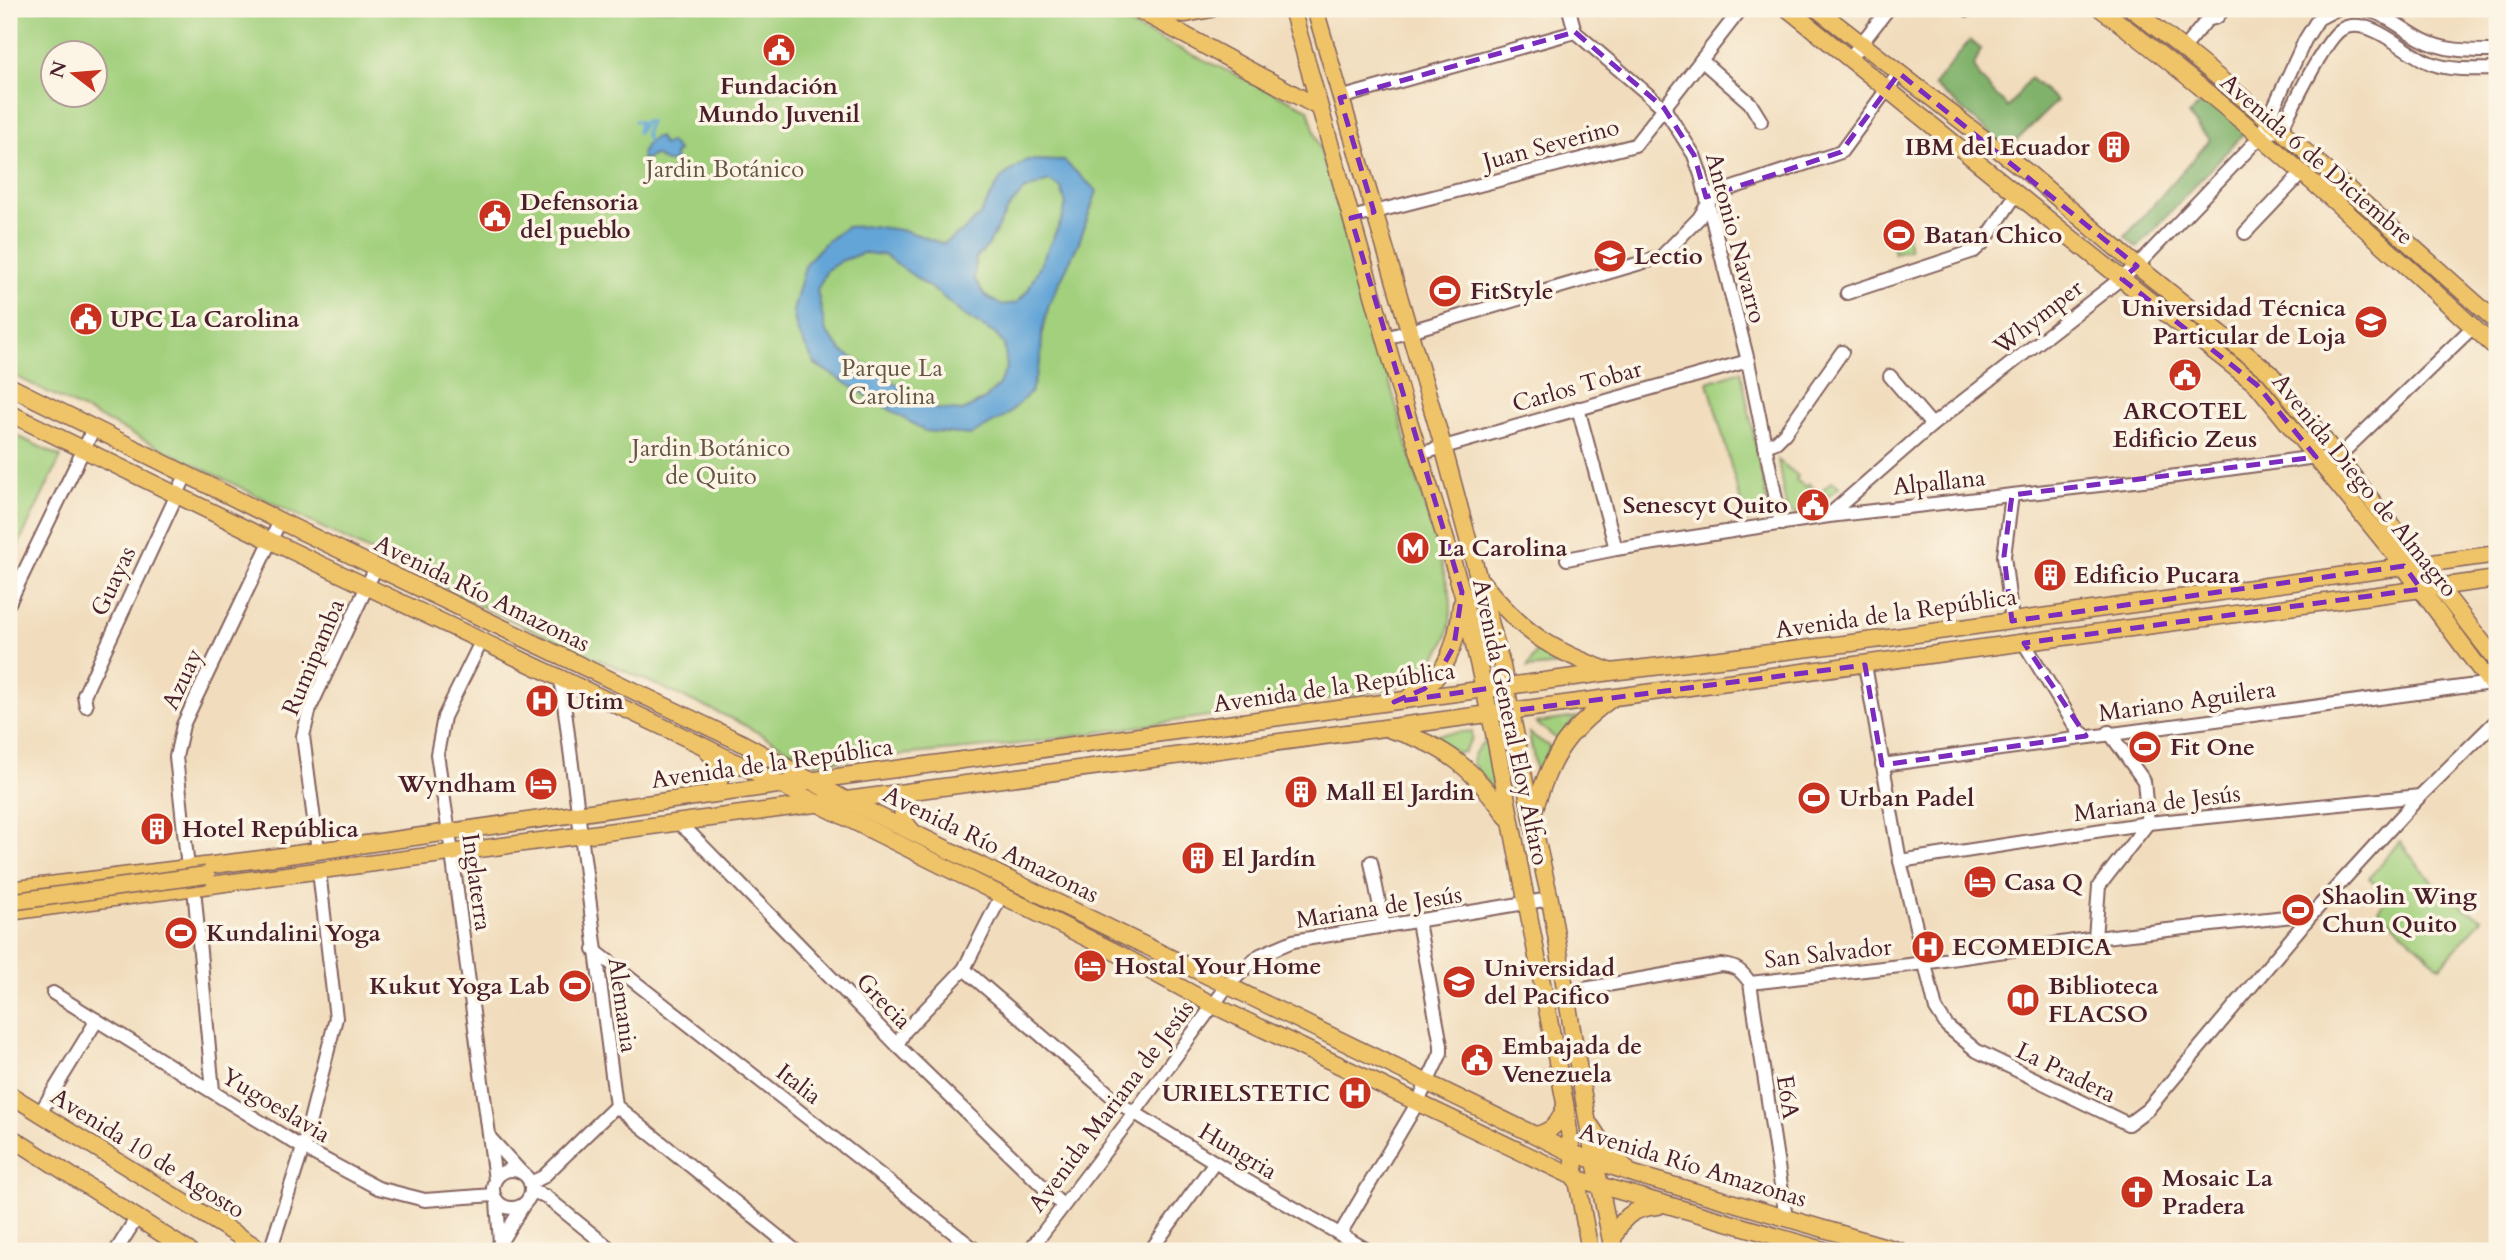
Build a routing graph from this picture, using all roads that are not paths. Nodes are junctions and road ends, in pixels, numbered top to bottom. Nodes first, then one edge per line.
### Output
1 (1211, 9) edge
2 (1292, 9) edge
3 (1315, 9) edge
4 (1569, 9) edge
5 (1741, 9) edge
6 (1788, 9) edge
7 (1817, 9) edge
8 (1888, 9) edge
9 (2101, 9) edge
10 (2132, 9) edge
11 (2224, 9) edge
12 (2337, 9) edge
13 (2363, 9) edge
14 (1138, 10) edge
15 (2209, 14) edge
16 (1575, 32) junction
17 (1861, 44) junction
18 (2184, 48) junction
19 (2497, 51) edge
20 (1850, 58) junction
21 (1701, 60) junction
22 (2497, 69) edge
23 (1899, 73) junction
24 (1887, 90) junction
25 (1340, 98) junction
26 (1318, 107) junction
27 (1664, 108) junction
28 (1761, 121) dead end
29 (2275, 124) junction
30 (2260, 137) junction
31 (2301, 174) junction
32 (2017, 193) junction
33 (1707, 204) junction
34 (1374, 212) junction
35 (1351, 218) junction
36 (2245, 233) dead end
37 (2137, 266) junction
38 (2122, 279) junction
39 (1847, 293) dead end
40 (2497, 322) edge
41 (2473, 327) junction
42 (1408, 331) junction
43 (1386, 338) junction
44 (2497, 349) edge
45 (1842, 352) dead end
46 (1748, 361) junction
47 (1890, 376) dead end
48 (9, 386) edge
49 (1578, 408) junction
50 (9, 413) edge
51 (1932, 425) junction
52 (94, 428) junction
53 (1443, 446) junction
54 (1765, 446) junction
55 (83, 449) junction
56 (1419, 454) junction
57 (2316, 457) junction
58 (2339, 457) junction
59 (186, 475) junction
60 (176, 495) junction
61 (2012, 495) junction
62 (1829, 516) junction
63 (280, 521) junction
64 (1781, 524) junction
65 (271, 541) junction
66 (1616, 549) junction
67 (2497, 554) edge
68 (1567, 559) dead end
69 (2422, 564) junction
70 (2403, 566) junction
71 (376, 567) junction
72 (1477, 576) junction
73 (2497, 579) edge
74 (366, 586) junction
75 (2439, 586) junction
76 (2421, 589) junction
77 (1462, 592) junction
78 (9, 603) edge
79 (2012, 621) junction
80 (481, 642) junction
81 (2024, 643) junction
82 (2497, 661) edge
83 (1865, 665) junction
84 (1638, 668) junction
85 (1611, 672) junction
86 (561, 680) junction
87 (2495, 686) edge
88 (1485, 689) junction
89 (1507, 690) junction
90 (1612, 698) junction
91 (1395, 702) junction
92 (86, 706) dead end
93 (1511, 711) junction
94 (1490, 713) junction
95 (2497, 720) edge
96 (1384, 728) junction
97 (2109, 732) junction
98 (2086, 736) junction
99 (699, 744) junction
100 (1882, 765) junction
101 (810, 781) junction
102 (778, 785) junction
103 (914, 791) junction
104 (712, 794) junction
105 (2420, 796) junction
106 (846, 800) junction
107 (816, 804) junction
108 (577, 814) junction
109 (1532, 816) junction
110 (1510, 822) junction
111 (2148, 822) junction
112 (678, 823) junction
113 (449, 832) junction
114 (915, 833) junction
115 (580, 836) junction
116 (317, 850) junction
117 (452, 853) junction
118 (261, 859) junction
119 (1900, 861) junction
120 (1371, 862) dead end
121 (188, 868) junction
122 (319, 870) junction
123 (208, 875) junction
124 (266, 877) junction
125 (82, 881) junction
126 (46, 886) junction
127 (194, 888) junction
128 (9, 890) edge
129 (1001, 896) junction
130 (1550, 899) junction
131 (9, 902) edge
132 (1527, 903) junction
133 (80, 904) junction
134 (51, 907) junction
135 (9, 912) edge
136 (2312, 914) junction
137 (1418, 922) junction
138 (1384, 927) junction
139 (2095, 939) junction
140 (594, 950) junction
141 (1924, 962) junction
142 (964, 969) junction
143 (1750, 983) junction
144 (1228, 985) junction
145 (1567, 992) junction
146 (53, 993) dead end
147 (1213, 1005) junction
148 (97, 1020) junction
149 (897, 1045) junction
150 (1429, 1083) junction
151 (214, 1091) junction
152 (9, 1094) edge
153 (1418, 1102) junction
154 (1565, 1103) junction
155 (616, 1106) junction
156 (1135, 1112) junction
157 (40, 1113) junction
158 (1589, 1123) junction
159 (1536, 1135) junction
160 (9, 1136) edge
161 (490, 1138) junction
162 (303, 1148) junction
163 (1572, 1153) junction
164 (1595, 1160) junction
165 (1215, 1162) junction
166 (521, 1172) junction
167 (1636, 1175) junction
168 (1578, 1179) junction
169 (495, 1180) junction
170 (1600, 1186) junction
171 (531, 1187) junction
172 (496, 1198) junction
173 (524, 1204) junction
174 (1665, 1205) junction
175 (1063, 1206) junction
176 (137, 1217) junction
177 (1786, 1218) junction
178 (1340, 1234) junction
179 (497, 1247) edge
180 (1612, 1248) edge
181 (116, 1251) edge
182 (189, 1251) edge
183 (263, 1251) edge
184 (270, 1251) edge
185 (613, 1251) edge
186 (796, 1251) edge
187 (977, 1251) edge
188 (1029, 1251) edge
189 (1150, 1251) edge
190 (1369, 1251) edge
191 (1590, 1251) edge
192 (1826, 1251) edge
193 (1900, 1251) edge

1 - 14 main road
2 - 26 main road, Avenida General Eloy Alfaro
3 - 25 main road, Avenida General Eloy Alfaro
4 - 16 street
5 - 21 street, Juan Severino
6 - 20 main road, Avenida Diego de Almagro
7 - 17 main road, Avenida Diego de Almagro
8 - 17 street
9 - 30 main road, Avenida 6 de Diciembre
10 - 18 main road, Avenida 6 de Diciembre
11 - 15 street
12 - 29 street
13 - 19 street
14 - 26 main road
15 - 18 street
16 - 25 street
16 - 27 street, Antonio Navarro
17 - 20 street
17 - 23 main road, Avenida Diego de Almagro
18 - 29 main road, Avenida 6 de Diciembre
20 - 24 main road, Avenida Diego de Almagro
21 - 27 street, Juan Severino
21 - 28 street
22 - 29 street
23 - 24 street
23 - 37 main road, Avenida Diego de Almagro
24 - 32 main road, Avenida Diego de Almagro
24 - 33 street
25 - 34 main road, Avenida General Eloy Alfaro
26 - 35 main road, Avenida General Eloy Alfaro
27 - 33 street, Antonio Navarro
27 - 34 street, Juan Severino
29 - 30 street, Whymper
29 - 40 main road, Avenida 6 de Diciembre
30 - 31 main road, Avenida 6 de Diciembre
30 - 37 street, Whymper
31 - 36 street
31 - 41 main road, Avenida 6 de Diciembre
32 - 38 main road, Avenida Diego de Almagro
32 - 39 street
33 - 42 street
33 - 46 street, Antonio Navarro
34 - 35 street, Juan Severino
34 - 42 main road, Avenida General Eloy Alfaro
35 - 43 main road, Avenida General Eloy Alfaro
37 - 38 street, Whymper
37 - 58 main road, Avenida Diego de Almagro
38 - 51 street, Whymper
38 - 57 main road, Avenida Diego de Almagro
41 - 44 main road, Avenida 6 de Diciembre
41 - 58 street
42 - 43 street
42 - 53 main road, Avenida General Eloy Alfaro
43 - 56 main road, Avenida General Eloy Alfaro
45 - 54 street
46 - 49 street, Carlos Tobar
46 - 54 street, Antonio Navarro
47 - 51 street
48 - 52 main road, Avenida Río Amazonas
49 - 53 street, Carlos Tobar
49 - 66 street
50 - 55 main road, Avenida Río Amazonas
51 - 62 street, Whymper
52 - 55 street
52 - 59 main road, Avenida Río Amazonas
53 - 56 street, Carlos Tobar
53 - 72 main road, Avenida General Eloy Alfaro
54 - 64 street, Antonio Navarro
55 - 60 main road, Avenida Río Amazonas
55 - 78 street
56 - 77 main road, Avenida General Eloy Alfaro
57 - 61 street, Alpallana
57 - 70 main road, Avenida Diego de Almagro
58 - 69 main road, Avenida Diego de Almagro
59 - 60 street, Guayas
59 - 63 main road, Avenida Río Amazonas
60 - 65 main road, Avenida Río Amazonas
60 - 92 street, Guayas
61 - 62 street, Alpallana
61 - 79 street
62 - 64 street, Alpallana
63 - 65 street, Azuay
63 - 71 main road, Avenida Río Amazonas
64 - 66 street, Alpallana
65 - 74 main road, Avenida Río Amazonas
65 - 121 street, Azuay
66 - 68 street, Alpallana
67 - 69 main road, Avenida de la República
69 - 70 main road, Avenida de la República
69 - 75 main road, Avenida Diego de Almagro
70 - 76 main road, Avenida Diego de Almagro
70 - 79 main road, Avenida de la República
71 - 74 street, Rumipamba
71 - 101 main road, Avenida Río Amazonas
72 - 85 main road
72 - 89 main road, Avenida General Eloy Alfaro
73 - 75 main road, Avenida de la República
74 - 80 main road, Avenida Río Amazonas
74 - 116 street, Rumipamba
75 - 76 main road, Avenida de la República
75 - 82 main road, Avenida Diego de Almagro
76 - 81 main road, Avenida de la República
76 - 87 main road, Avenida Diego de Almagro
77 - 88 main road, Avenida General Eloy Alfaro
77 - 91 main road
79 - 84 main road, Avenida de la República
80 - 86 main road, Avenida Río Amazonas
80 - 113 street, Inglaterra
81 - 83 main road, Avenida de la República
81 - 98 street
83 - 90 main road, Avenida de la República
83 - 100 street, La Pradera
84 - 85 main road, Avenida de la República
84 - 89 main road
85 - 89 main road, Avenida de la República
86 - 99 main road, Avenida Río Amazonas
86 - 108 street, Alemania
87 - 97 street, Mariano Aguilera
88 - 89 main road, Avenida de la República
88 - 91 main road, Avenida de la República
88 - 94 main road, Avenida General Eloy Alfaro
89 - 93 main road, Avenida General Eloy Alfaro
89 - 94 main road
90 - 93 main road, Avenida de la República
90 - 109 main road
91 - 101 main road, Avenida de la República
93 - 94 main road, Avenida de la República
93 - 109 main road, Avenida General Eloy Alfaro
94 - 96 main road, Avenida de la República
94 - 110 main road, Avenida General Eloy Alfaro
95 - 105 street, La Pradera
96 - 103 main road, Avenida de la República
96 - 110 main road
97 - 98 street, Mariano Aguilera
97 - 111 street
98 - 100 street, Mariano Aguilera
99 - 102 main road, Avenida Río Amazonas
99 - 104 main road
100 - 119 street, La Pradera
101 - 102 main road, Avenida de la República
101 - 106 main road, Avenida Río Amazonas
102 - 104 main road, Avenida de la República
102 - 107 main road, Avenida Río Amazonas
103 - 106 main road, Avenida de la República
103 - 114 main road
104 - 108 main road, Avenida de la República
105 - 111 street, Mariana de Jesús
105 - 136 street, La Pradera
106 - 107 main road, Avenida de la República
106 - 114 main road, Avenida Río Amazonas
107 - 112 main road, Avenida de la República
107 - 129 main road, Avenida Río Amazonas
108 - 113 main road, Avenida de la República
108 - 115 street, Alemania
109 - 130 main road, Avenida General Eloy Alfaro
110 - 132 main road, Avenida General Eloy Alfaro
111 - 119 street, Mariana de Jesús
111 - 139 street
112 - 115 main road, Avenida de la República
112 - 149 street, Grecia
113 - 116 main road, Avenida de la República
113 - 117 street, Inglaterra
114 - 144 main road, Avenida Río Amazonas
115 - 117 main road, Avenida de la República
115 - 140 street, Alemania
116 - 118 main road, Avenida de la República
117 - 122 main road, Avenida de la República
117 - 161 street, Inglaterra
118 - 121 main road, Avenida de la República
118 - 123 main road, Avenida de la República
119 - 141 street, La Pradera
120 - 138 street
121 - 125 main road, Avenida de la República
122 - 124 main road, Avenida de la República
122 - 162 street
123 - 124 main road, Avenida de la República
123 - 131 main road, Avenida de la República, bridge
124 - 127 main road, Avenida de la República
125 - 126 main road, Avenida de la República
125 - 133 main road
126 - 128 main road, Avenida de la República
126 - 134 main road
127 - 133 main road, Avenida de la República
127 - 151 street
129 - 142 street
129 - 147 main road, Avenida Río Amazonas
130 - 132 street, Mariana de Jesús
130 - 145 main road, Avenida General Eloy Alfaro
132 - 137 street, Mariana de Jesús
132 - 154 main road, Avenida General Eloy Alfaro
133 - 134 main road, Avenida de la República
134 - 135 main road, Avenida de la República
136 - 139 street, San Salvador
136 - 141 street, La Pradera
137 - 138 street, Mariana de Jesús
137 - 150 street
138 - 144 street, Mariana de Jesús
139 - 141 street, San Salvador
140 - 155 street, Alemania
140 - 187 street, Italia
141 - 143 street, San Salvador
142 - 149 street
142 - 156 street, Hungria
143 - 145 street, San Salvador
143 - 177 street, E6A
144 - 147 street, Avenida Mariana de Jesús
144 - 150 main road, Avenida Río Amazonas
145 - 158 main road, Avenida General Eloy Alfaro
146 - 148 street, Yugoeslavia
147 - 153 main road, Avenida Río Amazonas
147 - 156 street, Avenida Mariana de Jesús
148 - 151 street, Yugoeslavia
148 - 157 street
149 - 175 street, Grecia
150 - 153 street
150 - 159 main road, Avenida Río Amazonas
151 - 162 street, Yugoeslavia
152 - 157 main road, Avenida 10 de Agosto
153 - 168 main road, Avenida Río Amazonas
153 - 178 street
154 - 159 main road
154 - 163 main road, Avenida General Eloy Alfaro
155 - 171 street
155 - 186 street
156 - 165 street, Hungria
156 - 175 street, Avenida Mariana de Jesús
157 - 183 main road, Avenida 10 de Agosto
158 - 164 main road, Avenida General Eloy Alfaro
158 - 167 main road
159 - 163 main road, Avenida Río Amazonas
160 - 176 main road
161 - 166 street
161 - 169 street, Inglaterra
162 - 172 street, Yugoeslavia
162 - 184 street
163 - 164 main road, Avenida Río Amazonas
163 - 168 main road, Avenida General Eloy Alfaro
164 - 167 main road, Avenida Río Amazonas
164 - 170 main road, Avenida General Eloy Alfaro
165 - 178 street, Hungria
165 - 189 street
166 - 169 street
166 - 171 street
167 - 177 main road, Avenida Río Amazonas
168 - 170 main road, Avenida Río Amazonas
168 - 191 main road, Avenida General Eloy Alfaro
169 - 172 street
170 - 174 main road, Avenida Río Amazonas
170 - 180 main road, Avenida General Eloy Alfaro
171 - 173 street
171 - 185 street
172 - 173 street
172 - 179 street
173 - 179 street
174 - 180 main road
174 - 192 main road, Avenida Río Amazonas
175 - 188 street, Avenida Mariana de Jesús
176 - 181 street
176 - 182 main road
177 - 193 main road, Avenida Río Amazonas
178 - 190 street, Hungria

